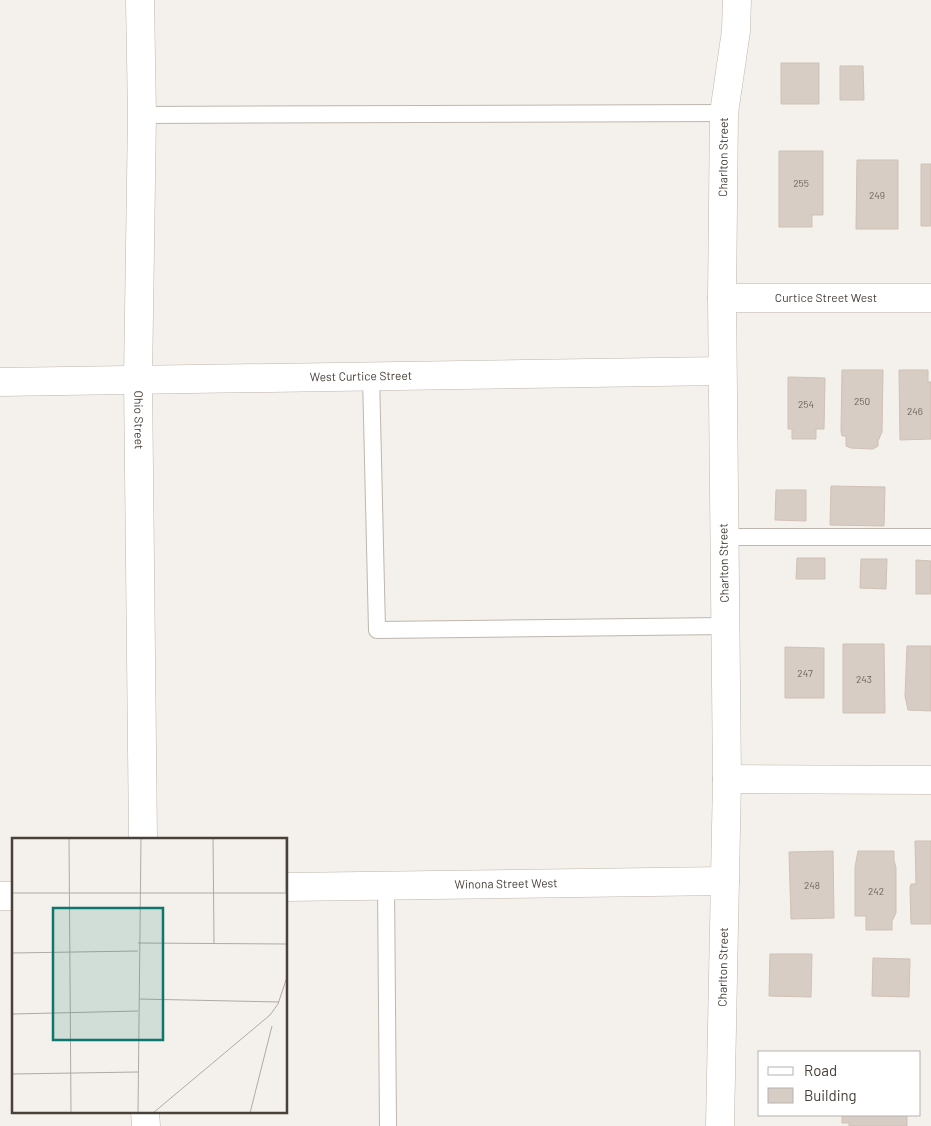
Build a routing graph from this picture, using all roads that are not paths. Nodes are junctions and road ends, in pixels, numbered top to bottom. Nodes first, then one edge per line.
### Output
1 (140, 0) edge
2 (737, 0) edge
3 (724, 113) junction
4 (142, 115) junction
5 (722, 298) junction
6 (931, 298) edge
7 (722, 371) junction
8 (371, 375) junction
9 (138, 379) junction
10 (0, 382) edge
11 (724, 537) junction
12 (931, 538) edge
13 (725, 626) junction
14 (727, 779) junction
15 (931, 780) edge
16 (143, 838) edge
17 (725, 881) junction
18 (386, 885) junction
19 (288, 887) edge
20 (388, 1126) edge
21 (720, 1126) edge

1 - 4 street, Ohio Street
2 - 3 street, Charlton Street
3 - 4 lane
3 - 5 street, Charlton Street
4 - 9 street, Ohio Street
5 - 6 street, Curtice Street West
5 - 7 street, Charlton Street
7 - 8 street, West Curtice Street
7 - 11 street, Charlton Street
8 - 9 street, West Curtice Street
8 - 13 lane
9 - 10 street, West Curtice Street
9 - 16 street, Ohio Street
11 - 12 lane
11 - 13 street, Charlton Street
13 - 14 street, Charlton Street
14 - 15 street
14 - 17 street, Charlton Street
17 - 18 street, Winona Street West
17 - 21 street, Charlton Street
18 - 19 street, Winona Street West
18 - 20 lane

